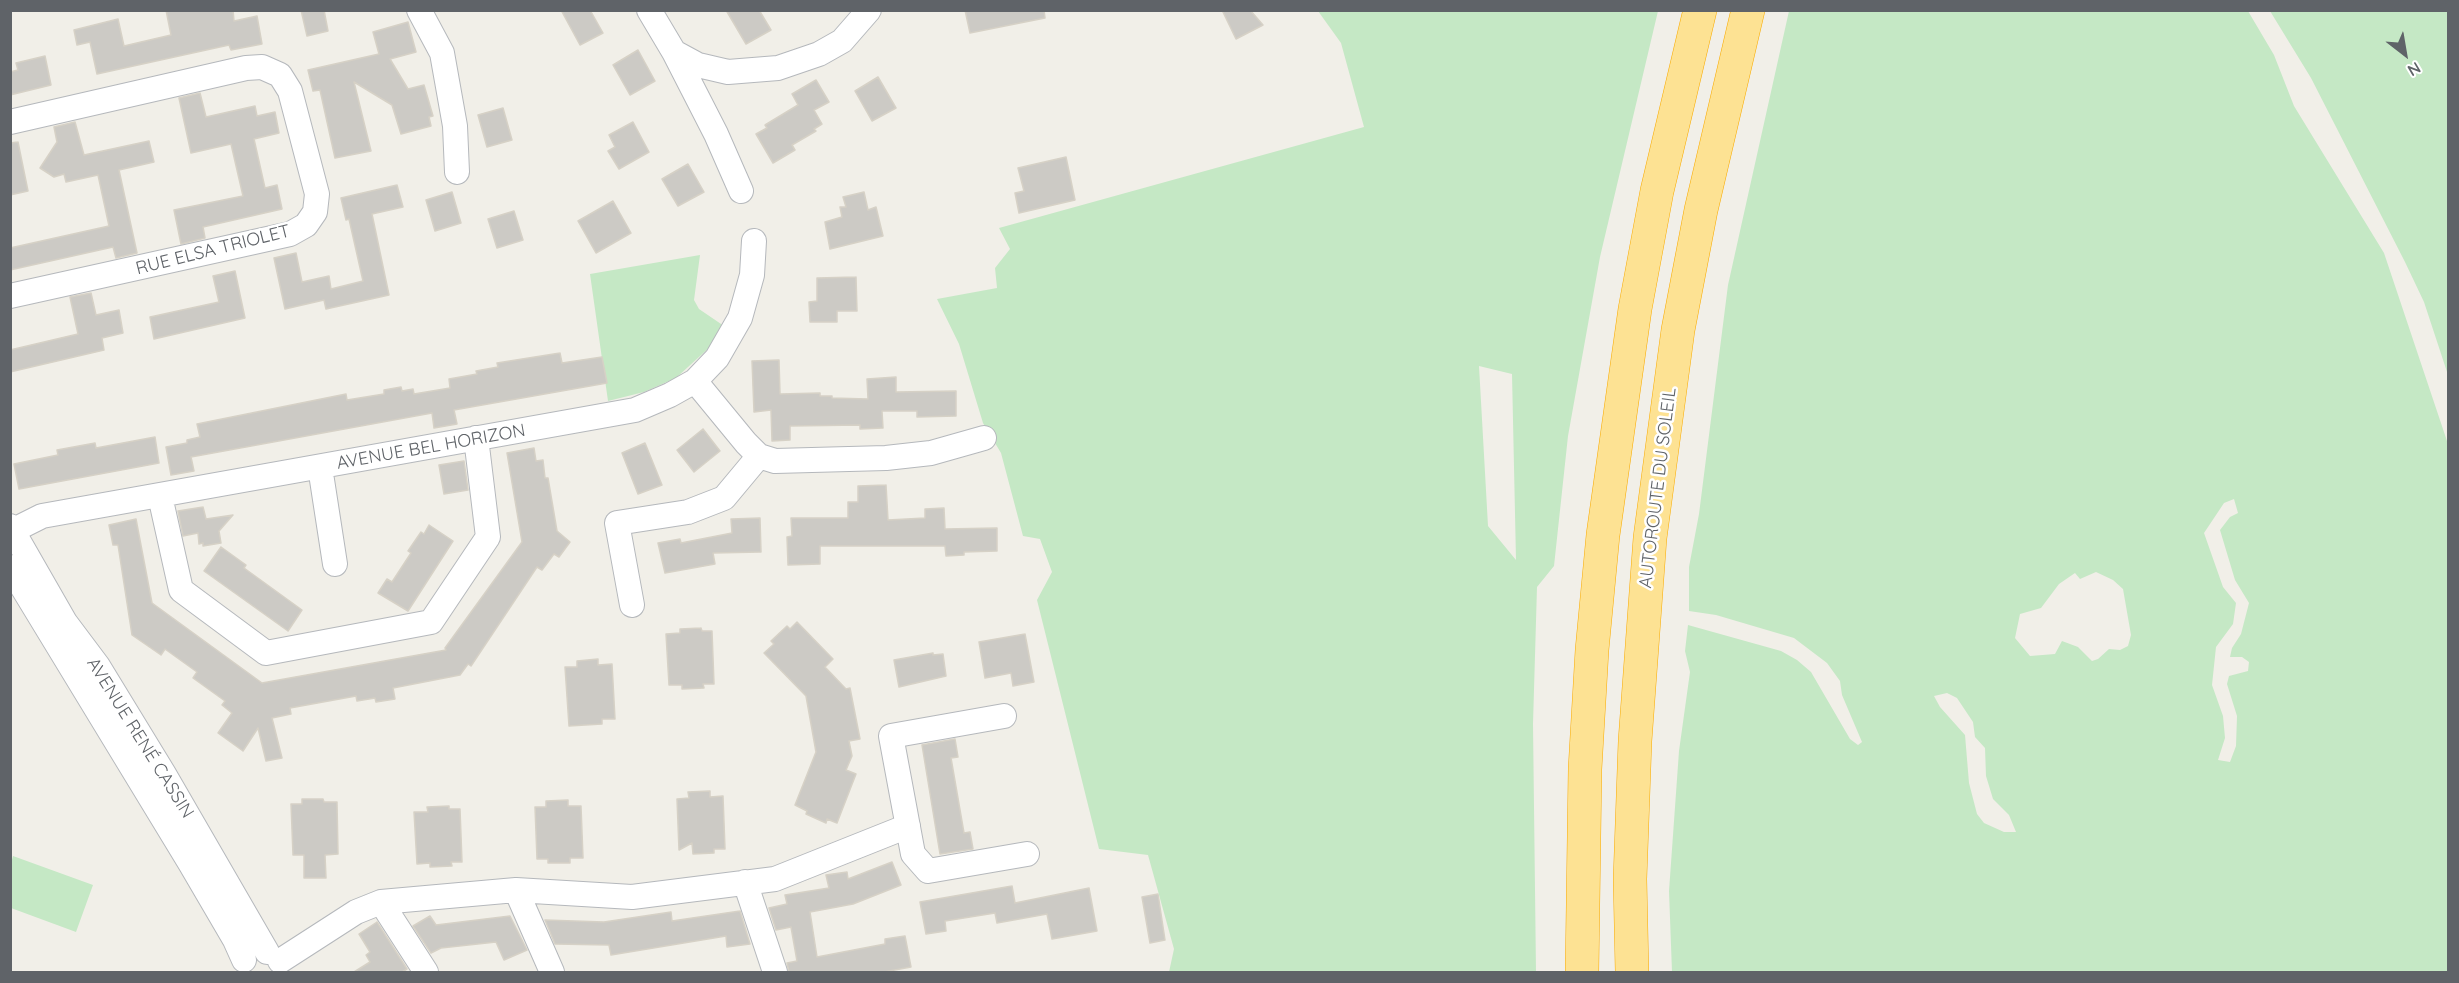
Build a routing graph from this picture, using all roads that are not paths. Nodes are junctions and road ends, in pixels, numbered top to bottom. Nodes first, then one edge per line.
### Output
1 (419, 10) edge
2 (650, 10) edge
3 (869, 10) edge
4 (1700, 10) edge
5 (1748, 10) edge
6 (674, 52) junction
7 (10, 122) edge
8 (457, 172) dead end
9 (741, 191) dead end
10 (754, 241) dead end
11 (10, 296) edge
12 (695, 381) junction
13 (476, 438) junction
14 (984, 438) dead end
15 (759, 456) junction
16 (320, 467) junction
17 (160, 496) junction
18 (11, 530) edge
19 (335, 564) dead end
20 (10, 567) edge
21 (632, 605) dead end
22 (1004, 716) dead end
23 (908, 825) junction
24 (1027, 854) dead end
25 (744, 882) junction
26 (516, 890) junction
27 (381, 903) junction
28 (277, 962) edge
29 (242, 966) edge
30 (426, 972) edge
31 (552, 972) edge
32 (775, 972) edge
33 (1582, 972) edge
34 (1632, 972) edge

1 - 8 street
2 - 6 street
3 - 6 street
4 - 33 highway
5 - 34 highway, AUTOROUTE DU SOLEIL
6 - 9 street
7 - 11 street, RUE ELSA TRIOLET
10 - 12 street, AVENUE BEL HORIZON
12 - 13 street, AVENUE BEL HORIZON
12 - 15 street
13 - 16 street, AVENUE BEL HORIZON
13 - 17 street
14 - 15 street
15 - 21 street
16 - 17 street, AVENUE BEL HORIZON
16 - 19 street
17 - 18 street, AVENUE BEL HORIZON
18 - 28 street, AVENUE RENÉ CASSIN
20 - 29 street, AVENUE RENÉ CASSIN
22 - 23 street
23 - 24 street
23 - 25 street
25 - 26 street
25 - 32 street
26 - 27 street
26 - 31 street
27 - 28 street
27 - 30 street
28 - 29 street

